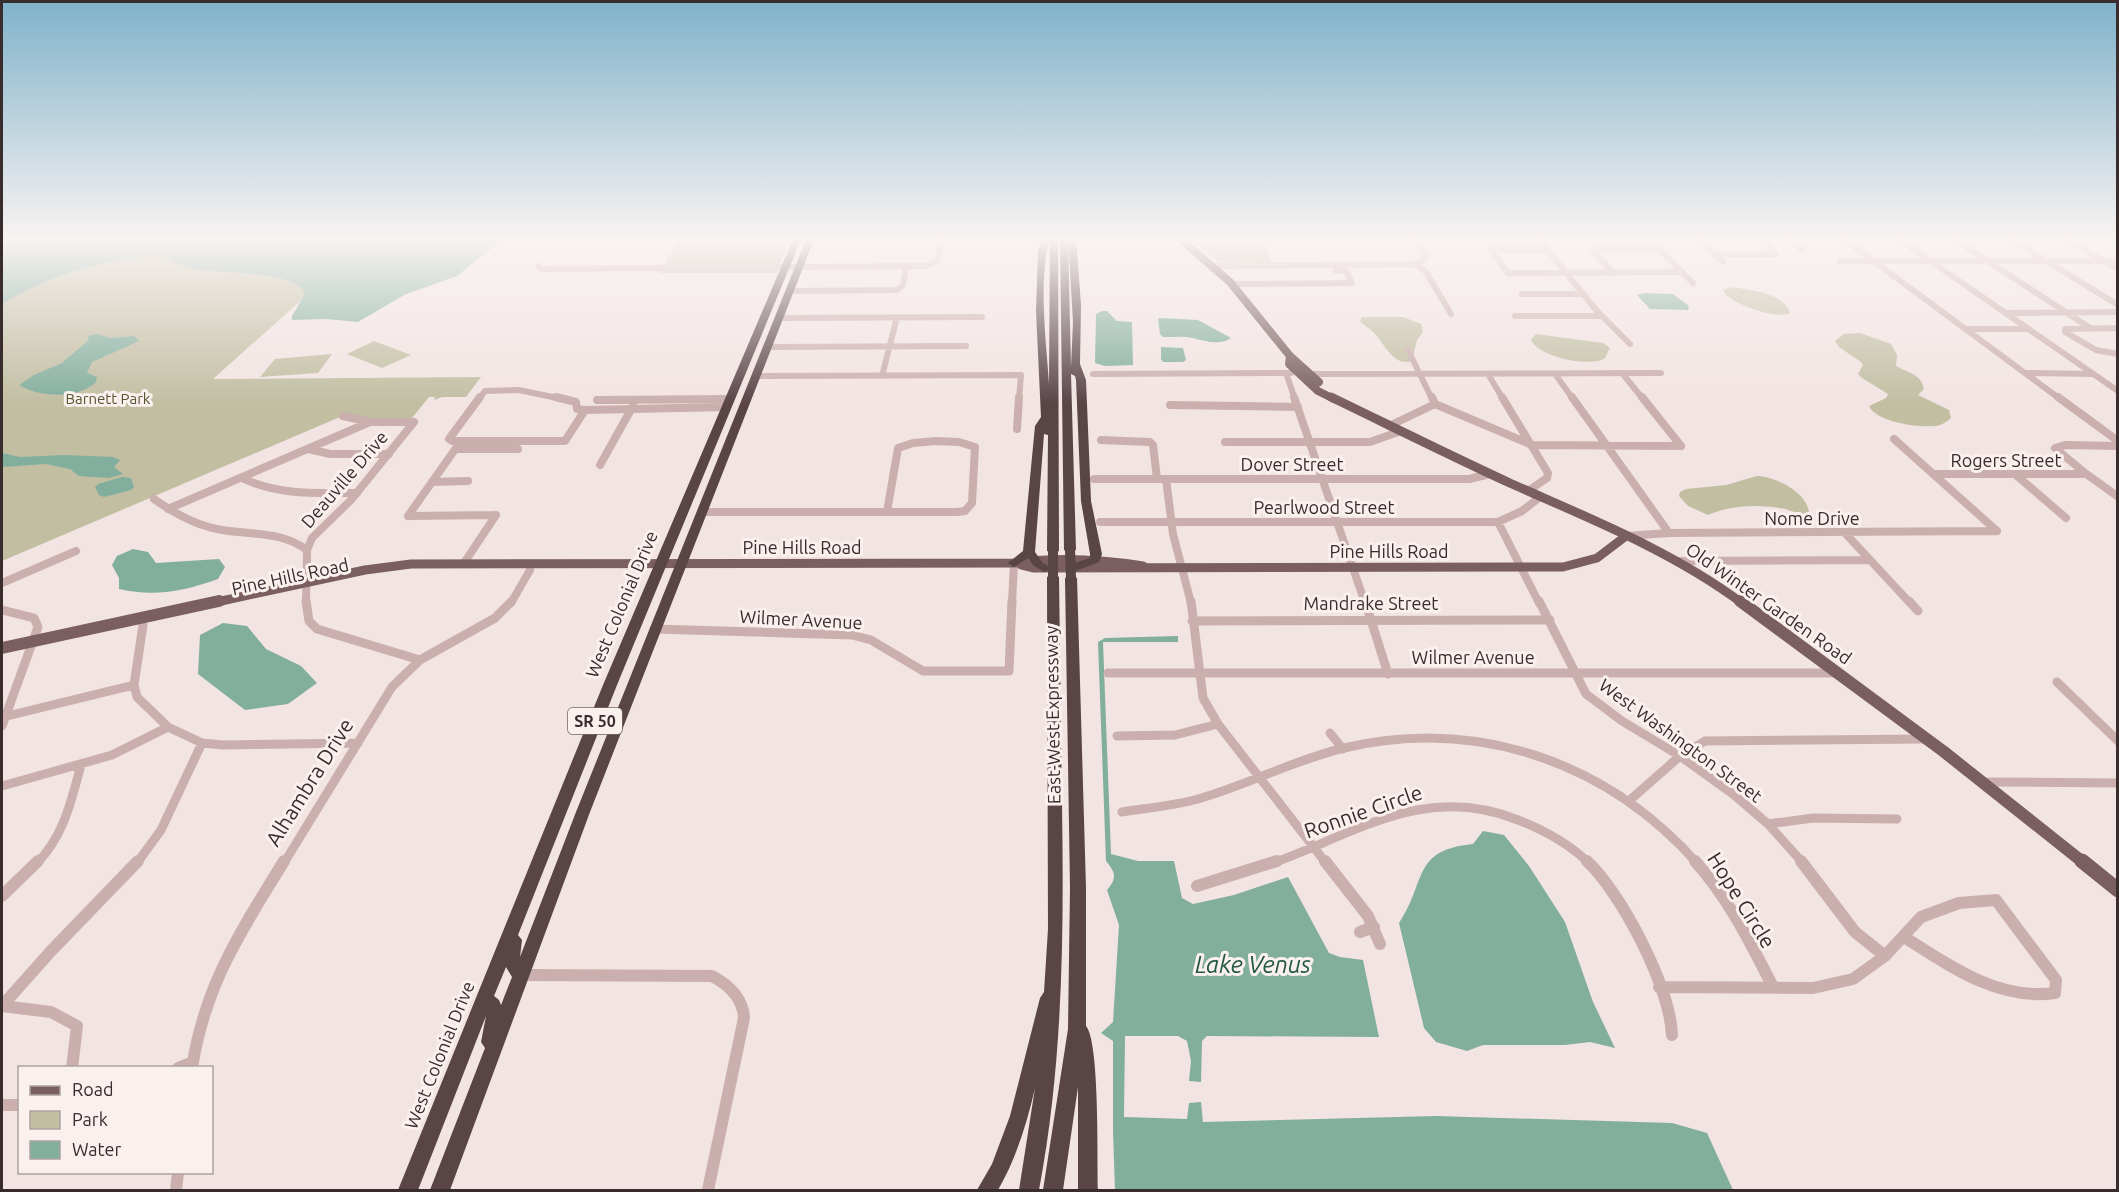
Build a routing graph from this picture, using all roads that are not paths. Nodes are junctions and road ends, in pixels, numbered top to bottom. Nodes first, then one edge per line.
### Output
1 (775, 293) edge
2 (788, 293) edge
3 (1041, 293) edge
4 (1054, 293) edge
5 (1065, 293) edge
6 (1078, 293) edge
7 (1239, 293) edge
8 (1438, 293) edge
9 (1916, 293) edge
10 (1976, 293) edge
11 (2037, 293) edge
12 (2098, 293) edge
13 (1522, 294) dead end
14 (1582, 294) joint
15 (771, 303) junction
16 (2118, 305) edge
17 (2118, 312) edge
18 (2006, 313) junction
19 (2068, 313) junction
20 (1451, 314) dead end
21 (982, 316) dead end
22 (1515, 316) dead end
23 (1603, 316) junction
24 (897, 317) junction
25 (779, 318) junction
26 (763, 322) junction
27 (2090, 328) junction
28 (2118, 328) edge
29 (1965, 329) junction
30 (2029, 329) junction
31 (772, 334) junction
32 (1630, 344) dead end
33 (890, 346) junction
34 (966, 346) dead end
35 (767, 347) junction
36 (1408, 350) dead end
37 (2118, 354) edge
38 (1289, 357) junction
39 (748, 358) junction
40 (1077, 366) junction
41 (1286, 373) junction
42 (1622, 373) junction
43 (1661, 373) dead end
44 (2026, 373) junction
45 (1093, 374) dead end
46 (1298, 374) junction
47 (1309, 374) junction
48 (1420, 374) junction
49 (1488, 374) junction
50 (1555, 374) junction
51 (2093, 374) junction
52 (756, 376) junction
53 (882, 376) junction
54 (2118, 391) edge
55 (1328, 392) junction
56 (597, 400) dead end
57 (636, 400) junction
58 (729, 403) junction
59 (1069, 403) junction
60 (1435, 404) junction
61 (1170, 405) dead end
62 (1298, 407) junction
63 (585, 410) junction
64 (631, 410) junction
65 (343, 416) dead end
66 (1045, 416) junction
67 (722, 418) junction
68 (370, 422) junction
69 (1389, 426) junction
70 (1017, 429) dead end
71 (1401, 431) junction
72 (731, 438) junction
73 (1894, 439) dead end
74 (1101, 440) dead end
75 (461, 441) junction
76 (712, 441) junction
77 (915, 441) joint
78 (2118, 441) edge
79 (1225, 442) dead end
80 (1311, 442) junction
81 (1532, 445) junction
82 (1606, 445) junction
83 (2118, 446) edge
84 (309, 449) junction
85 (456, 449) junction
86 (518, 449) dead end
87 (389, 454) junction
88 (1053, 456) junction
89 (600, 465) dead end
90 (720, 466) junction
91 (1490, 474) junction
92 (1935, 474) junction
93 (2081, 474) junction
94 (2016, 475) junction
95 (242, 478) junction
96 (1157, 479) junction
97 (1094, 480) dead end
98 (1166, 480) junction
99 (1324, 480) junction
100 (468, 481) dead end
101 (432, 482) junction
102 (1528, 491) junction
103 (357, 493) junction
104 (2117, 496) edge
105 (1540, 497) junction
106 (154, 499) dead end
107 (168, 509) junction
108 (701, 512) junction
109 (887, 512) junction
110 (2066, 518) dead end
111 (1172, 521) junction
112 (1101, 522) dead end
113 (1338, 522) junction
114 (1498, 522) junction
115 (1669, 533) junction
116 (1845, 533) junction
117 (1626, 536) junction
118 (307, 550) junction
119 (76, 551) dead end
120 (1032, 556) junction
121 (1095, 560) junction
122 (1869, 560) junction
123 (1679, 561) junction
124 (568, 562) junction
125 (464, 563) junction
126 (1014, 563) junction
127 (661, 564) junction
128 (681, 564) junction
129 (590, 565) junction
130 (1143, 566) junction
131 (1182, 567) junction
132 (1354, 568) junction
133 (1522, 568) junction
134 (530, 570) junction
135 (1049, 573) junction
136 (1072, 573) junction
137 (2, 583) edge
138 (306, 586) junction
139 (2, 610) edge
140 (1918, 611) dead end
141 (1370, 620) junction
142 (1550, 620) junction
143 (1192, 621) junction
144 (143, 625) junction
145 (654, 629) junction
146 (32, 645) junction
147 (2, 648) edge
148 (2, 655) edge
149 (420, 660) junction
150 (1108, 673) dead end
151 (1200, 673) junction
152 (1838, 673) junction
153 (1388, 674) junction
154 (1576, 674) junction
155 (2057, 682) dead end
156 (134, 685) junction
157 (610, 685) junction
158 (3, 720) edge
159 (619, 721) junction
160 (1218, 724) junction
161 (168, 727) junction
162 (1330, 733) dead end
163 (1117, 736) dead end
164 (1926, 739) junction
165 (2118, 741) edge
166 (358, 742) junction
167 (202, 743) junction
168 (1343, 748) junction
169 (1680, 756) junction
170 (81, 765) junction
171 (1262, 778) junction
172 (1984, 782) junction
173 (2118, 783) edge
174 (2, 786) edge
175 (1630, 800) junction
176 (583, 812) junction
177 (1122, 812) dead end
178 (558, 813) junction
179 (1897, 819) dead end
180 (1768, 824) junction
181 (1315, 847) junction
182 (1197, 886) dead end
183 (2118, 890) edge
184 (2, 896) edge
185 (520, 907) junction
186 (1374, 927) junction
187 (1360, 932) dead end
188 (1904, 936) junction
189 (1380, 944) dead end
190 (1885, 956) junction
191 (522, 975) junction
192 (1054, 986) junction
193 (1659, 987) junction
194 (1773, 987) junction
195 (484, 999) junction
196 (2, 1006) edge
197 (1077, 1029) junction
198 (1672, 1035) dead end
199 (193, 1065) edge
200 (72, 1066) edge
201 (483, 1078) junction
202 (2, 1105) edge
203 (18, 1105) edge
204 (178, 1174) edge
205 (176, 1191) edge
206 (408, 1191) edge
207 (440, 1191) edge
208 (708, 1191) edge
209 (987, 1191) edge
210 (1029, 1191) edge
211 (1053, 1191) edge
212 (1088, 1191) edge

1 - 15 highway, West Colonial Drive / SR 50
2 - 25 highway, SR 50
3 - 66 highway
4 - 88 highway, East-West Expressway
5 - 59 highway, East-West Expressway
6 - 40 highway
7 - 38 main road, Old Winter Garden Road
8 - 20 street
9 - 29 street
10 - 18 street
11 - 19 street
12 - 16 street
13 - 14 street
14 - 23 street
15 - 25 highway
15 - 26 highway, West Colonial Drive / SR 50
17 - 19 street
18 - 19 street
18 - 30 street
19 - 27 street
21 - 24 street
22 - 23 street
23 - 32 street
24 - 25 street
24 - 33 street
25 - 31 highway, SR 50
26 - 31 highway
26 - 39 highway, West Colonial Drive / SR 50
27 - 28 street
27 - 37 street
29 - 30 street
29 - 44 street
30 - 51 street
31 - 35 highway, SR 50
33 - 34 street
33 - 35 street
33 - 53 street
35 - 52 highway, SR 50
36 - 48 street
38 - 46 main road, Old Winter Garden Road
38 - 47 main road, Old Winter Garden Road
39 - 52 highway
39 - 58 highway, West Colonial Drive / SR 50
40 - 59 highway
40 - 121 highway
41 - 45 street
41 - 46 street
41 - 62 street
42 - 43 street
42 - 50 street
42 - 82 street
44 - 51 street
44 - 78 street
46 - 55 main road, Old Winter Garden Road
47 - 48 street
47 - 55 main road, Old Winter Garden Road
48 - 49 street
48 - 60 street
49 - 50 street
49 - 81 street
50 - 82 street
51 - 54 street
52 - 53 street
52 - 72 highway, SR 50
53 - 70 street
55 - 69 main road, Old Winter Garden Road
56 - 57 street
57 - 58 street
57 - 64 street
58 - 64 street
58 - 67 highway, West Colonial Drive / SR 50
59 - 136 highway, East-West Expressway, bridge
60 - 69 street
60 - 81 street
61 - 62 street
62 - 80 street
63 - 64 street
63 - 75 street
63 - 75 street
64 - 89 street
65 - 68 street
66 - 88 highway
66 - 120 highway
67 - 72 highway
67 - 76 highway, West Colonial Drive / SR 50
68 - 84 street
68 - 87 street, Deauville Drive
69 - 71 main road, Old Winter Garden Road
71 - 80 street
71 - 91 main road, Old Winter Garden Road
72 - 90 highway, SR 50
73 - 92 street
74 - 96 street
75 - 85 street
76 - 90 highway
76 - 127 highway, West Colonial Drive / SR 50
77 - 109 street
77 - 109 street
79 - 80 street
80 - 99 street
81 - 82 street
81 - 102 street
82 - 115 street
83 - 93 street
84 - 87 street
84 - 95 street
85 - 86 street
85 - 101 street
87 - 103 street, Deauville Drive
88 - 135 highway, East-West Expressway, bridge
90 - 108 highway, SR 50
91 - 99 street, Dover Street
91 - 102 main road, Old Winter Garden Road
92 - 94 street, Rogers Street
92 - 116 street, Nome Drive
93 - 94 street, Rogers Street
93 - 104 street
94 - 110 street
95 - 103 street
95 - 107 street
96 - 97 street, Dover Street
96 - 98 street, Dover Street
98 - 99 street, Dover Street
98 - 111 street
99 - 113 street
100 - 101 street
101 - 125 street
102 - 105 main road, Old Winter Garden Road
103 - 118 street, Deauville Drive
105 - 114 street, Pearlwood Street
105 - 117 main road, Old Winter Garden Road
106 - 107 street
107 - 118 street
108 - 109 street
108 - 128 highway, SR 50
111 - 112 street, Pearlwood Street
111 - 113 street, Pearlwood Street
111 - 131 street
113 - 114 street, Pearlwood Street
113 - 132 street
114 - 133 street, West Washington Street
115 - 116 street, Nome Drive
115 - 117 street, Nome Drive
116 - 122 street
117 - 123 main road, Old Winter Garden Road
117 - 133 main road, Pine Hills Road
118 - 138 street, Deauville Drive
119 - 137 street
120 - 121 main road, Pine Hills Road
120 - 126 highway
120 - 135 highway
121 - 130 main road, Pine Hills Road
121 - 136 highway
122 - 123 street
122 - 140 street
123 - 152 main road, Old Winter Garden Road
124 - 125 main road, Pine Hills Road
124 - 129 main road, Pine Hills Road
124 - 134 main road
125 - 138 main road, Pine Hills Road
126 - 128 main road, Pine Hills Road
126 - 135 main road, Pine Hills Road
126 - 145 street, Wilmer Avenue
127 - 128 main road, Pine Hills Road
127 - 129 main road, Pine Hills Road
127 - 157 highway, West Colonial Drive / SR 50
128 - 145 highway, SR 50
129 - 134 main road, Pine Hills Road
130 - 131 main road, Pine Hills Road
130 - 136 main road, Pine Hills Road
131 - 132 main road, Pine Hills Road
131 - 143 street
132 - 133 main road, Pine Hills Road
132 - 141 street
133 - 142 street, West Washington Street
134 - 138 main road, Pine Hills Road
134 - 149 street, Alhambra Drive
135 - 136 main road, Pine Hills Road
135 - 192 highway, East-West Expressway
136 - 197 highway, East-West Expressway
138 - 144 main road, Pine Hills Road
138 - 146 main road, Pine Hills Road
138 - 149 street, Deauville Drive
139 - 146 street
141 - 142 street, Mandrake Street
141 - 143 street, Mandrake Street
141 - 153 street
142 - 154 street, West Washington Street
143 - 151 street
144 - 146 main road, Pine Hills Road
144 - 156 street
145 - 159 highway, SR 50
146 - 147 main road, Pine Hills Road
146 - 148 main road, Pine Hills Road
146 - 158 street
149 - 166 street, Alhambra Drive
150 - 151 street, Wilmer Avenue
151 - 153 street, Wilmer Avenue
151 - 160 street
152 - 154 street, Wilmer Avenue
152 - 164 main road, Old Winter Garden Road
153 - 154 street, Wilmer Avenue
154 - 169 street, West Washington Street
155 - 165 street
156 - 158 street
156 - 161 street
157 - 159 highway
157 - 178 highway, West Colonial Drive / SR 50
159 - 176 highway, SR 50
160 - 163 street
160 - 171 street
161 - 167 street
161 - 170 street
162 - 168 street
164 - 169 street
164 - 172 main road, Old Winter Garden Road
166 - 167 street
166 - 199 street, Alhambra Drive
167 - 196 street
168 - 171 street, Hope Circle
168 - 175 street, Hope Circle
169 - 175 street
169 - 180 street, West Washington Street
170 - 174 street
170 - 184 street
171 - 177 street, Hope Circle
171 - 181 street
172 - 173 street
172 - 183 main road, Old Winter Garden Road
175 - 194 street, Hope Circle
176 - 178 highway
176 - 191 highway, SR 50
178 - 185 highway, West Colonial Drive / SR 50
179 - 180 street
180 - 190 street, West Washington Street
181 - 182 street, Ronnie Circle
181 - 186 street
181 - 193 street, Ronnie Circle
185 - 191 highway
185 - 195 highway, West Colonial Drive / SR 50
186 - 187 street
186 - 189 street
188 - 188 street
188 - 190 street
190 - 194 street
191 - 201 highway, SR 50
191 - 208 street
192 - 209 highway
192 - 210 highway, East-West Expressway
193 - 194 street
193 - 198 street, Ronnie Circle
195 - 201 highway
195 - 206 highway, West Colonial Drive / SR 50
196 - 200 street
197 - 211 highway, East-West Expressway
197 - 212 highway
201 - 207 highway, SR 50
202 - 203 street
204 - 205 street

